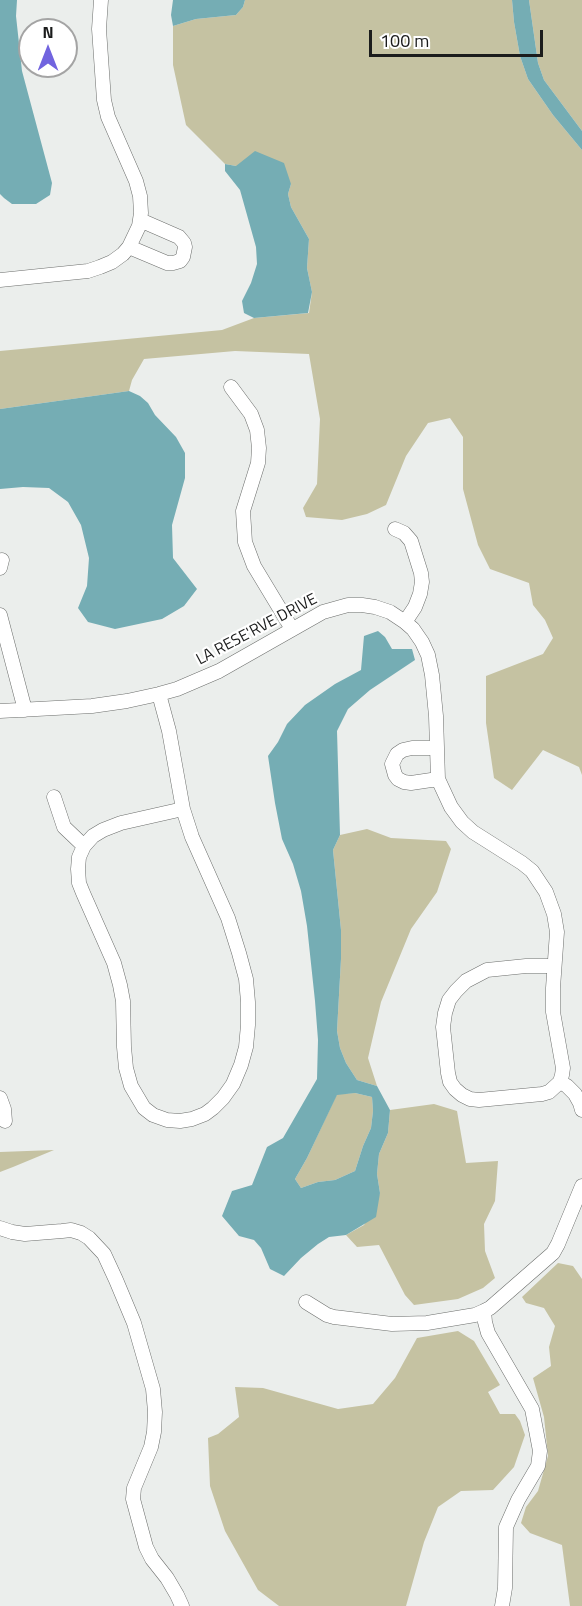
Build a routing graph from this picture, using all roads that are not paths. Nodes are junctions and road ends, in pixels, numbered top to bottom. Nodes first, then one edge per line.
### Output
1 (101, 0) edge
2 (140, 220) junction
3 (129, 247) junction
4 (0, 280) edge
5 (231, 387) dead end
6 (395, 529) dead end
7 (0, 615) edge
8 (405, 622) junction
9 (292, 629) junction
10 (159, 694) junction
11 (25, 710) junction
12 (0, 711) edge
13 (437, 748) junction
14 (438, 779) junction
15 (54, 797) dead end
16 (183, 809) junction
17 (84, 846) junction
18 (554, 966) junction
19 (560, 1082) junction
20 (0, 1098) edge
21 (582, 1110) edge
22 (5, 1121) dead end
23 (582, 1186) edge
24 (0, 1228) edge
25 (306, 1302) dead end
26 (484, 1311) junction
27 (176, 1602) edge
28 (502, 1606) edge

1 - 2 street
2 - 3 street
2 - 3 street
3 - 4 street
5 - 9 street
6 - 8 street
7 - 11 street
8 - 9 street, LA RESE'RVE DRIVE
8 - 13 street, LA RESE'RVE DRIVE
9 - 10 street, LA RESE'RVE DRIVE
10 - 11 street, LA RESE'RVE DRIVE
10 - 16 street
11 - 12 street, LA RESE'RVE DRIVE
13 - 14 street, LA RESE'RVE DRIVE
13 - 14 street
14 - 18 street, LA RESE'RVE DRIVE
15 - 17 street
16 - 17 street
16 - 17 street
18 - 19 street, LA RESE'RVE DRIVE
18 - 19 street
19 - 21 street
20 - 22 street
23 - 26 street
24 - 27 street
25 - 26 street
26 - 28 street

